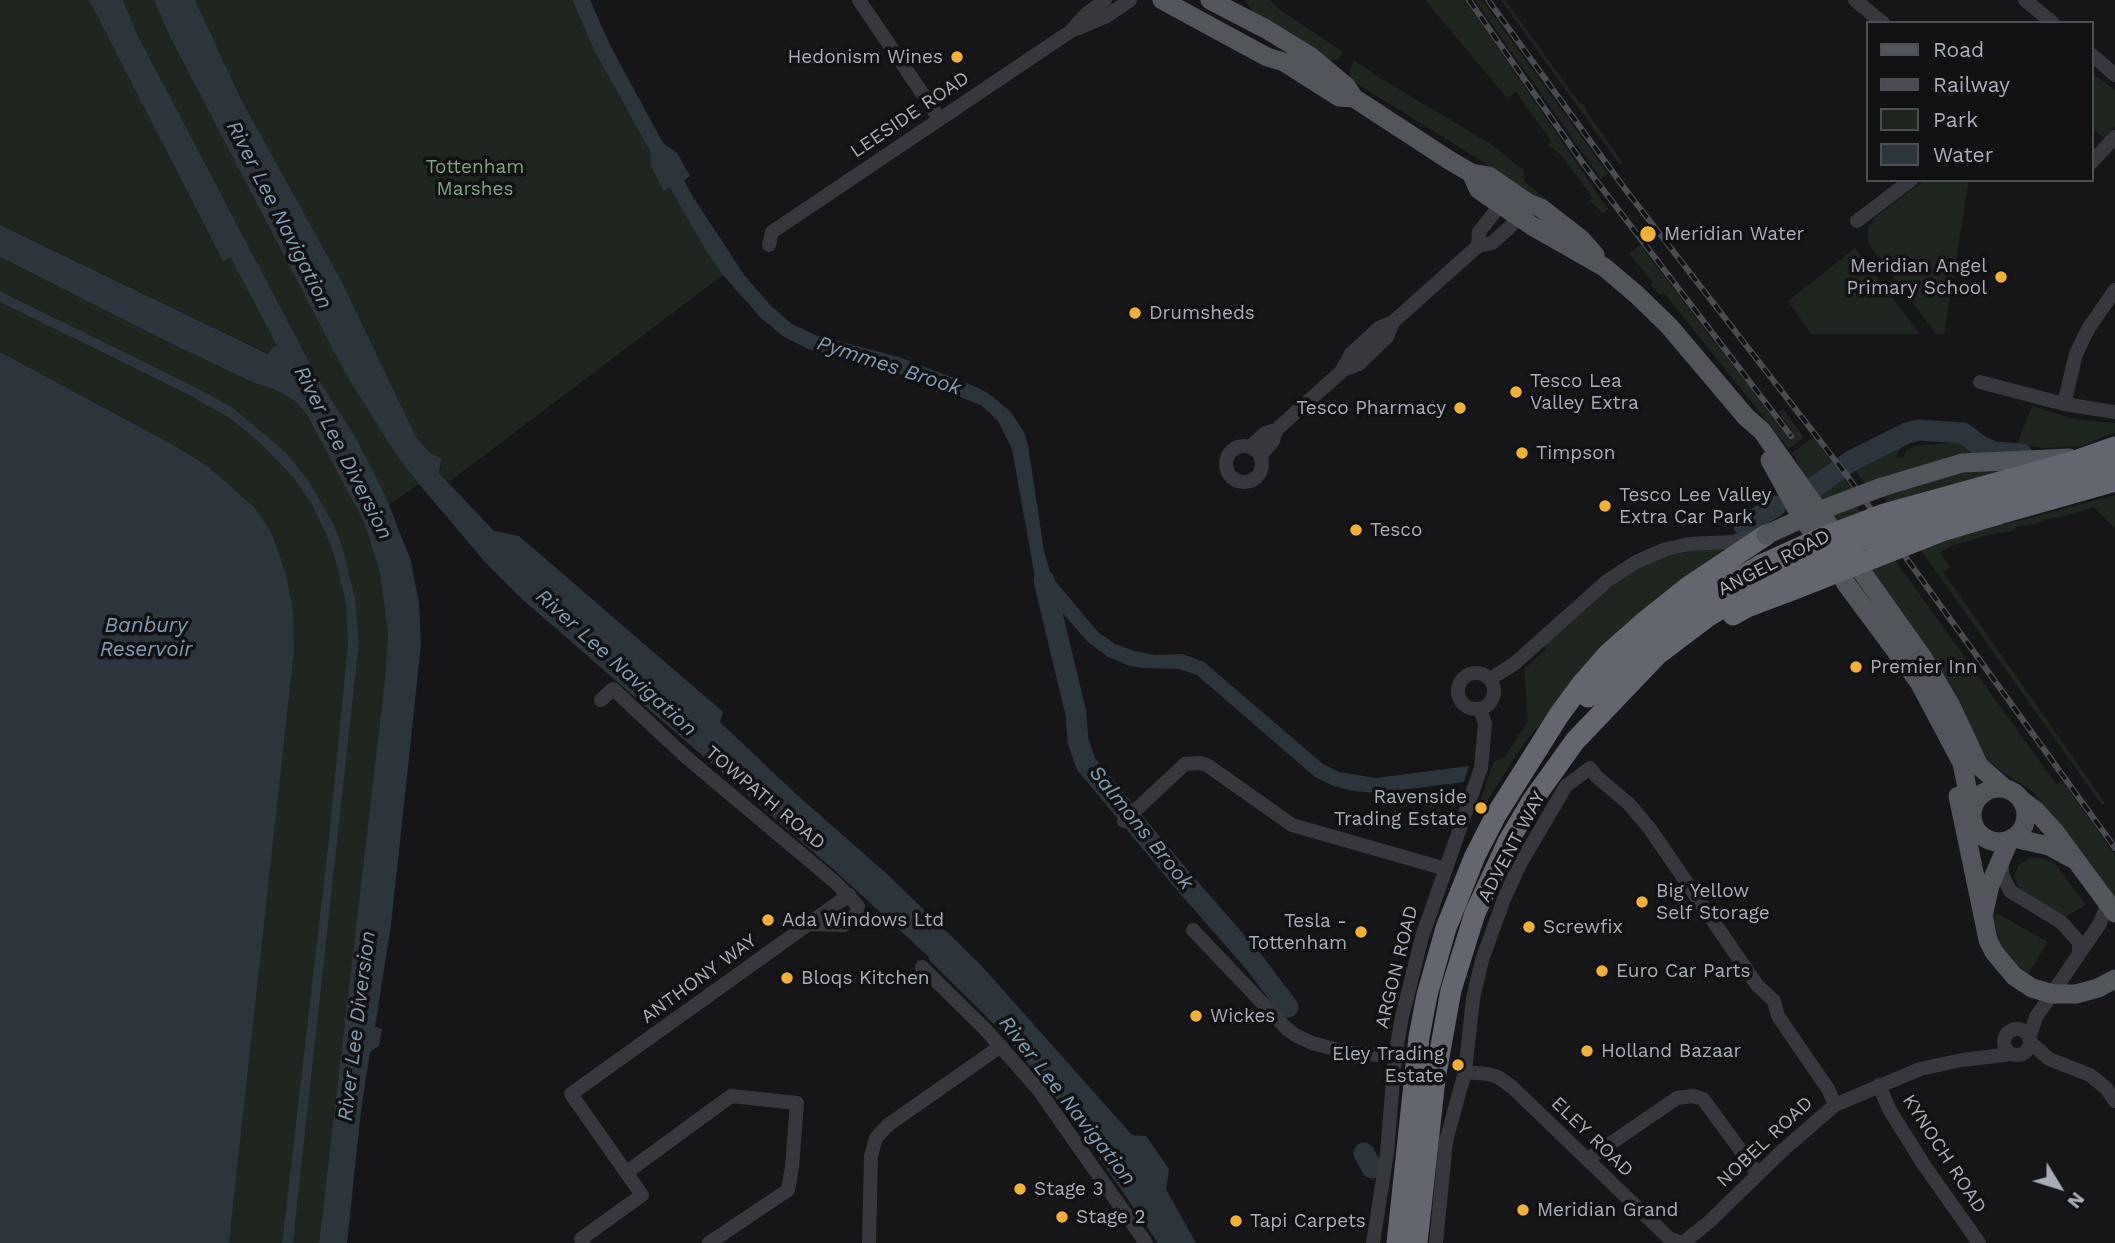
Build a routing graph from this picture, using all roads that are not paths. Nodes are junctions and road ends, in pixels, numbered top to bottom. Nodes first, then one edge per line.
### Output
1 (859, 0) edge
2 (1093, 0) edge
3 (1105, 0) edge
4 (1130, 0) edge
5 (1162, 0) edge
6 (1210, 0) edge
7 (1855, 0) edge
8 (2025, 0) edge
9 (1232, 3) edge
10 (1086, 15) junction
11 (1881, 21) edge
12 (2051, 21) edge
13 (1071, 31) junction
14 (2094, 57) edge
15 (1284, 62) junction
16 (2115, 75) edge
17 (1354, 98) junction
18 (939, 118) junction
19 (2115, 137) edge
20 (2094, 160) edge
21 (1908, 182) edge
22 (1516, 204) junction
23 (1857, 221) dead end
24 (770, 239) dead end
25 (1478, 246) junction
26 (2115, 290) edge
27 (1980, 382) dead end
28 (2064, 404) junction
29 (2115, 412) edge
30 (1746, 417) junction
31 (2115, 447) edge
32 (1255, 452) dead end
33 (2115, 453) edge
34 (2115, 467) edge
35 (2115, 481) edge
36 (1756, 539) junction
37 (1773, 579) junction
38 (1490, 679) junction
39 (601, 700) dead end
40 (1480, 709) junction
41 (1943, 727) junction
42 (1523, 773) junction
43 (2003, 788) junction
44 (2023, 801) junction
45 (1127, 818) dead end
46 (1974, 820) junction
47 (2009, 844) junction
48 (2072, 858) junction
49 (1446, 869) junction
50 (849, 895) junction
51 (1980, 906) junction
52 (2110, 906) edge
53 (808, 924) junction
54 (1193, 930) dead end
55 (2079, 954) junction
56 (922, 967) dead end
57 (2115, 979) edge
58 (2036, 1017) junction
59 (2008, 1032) junction
60 (2029, 1040) junction
61 (1000, 1046) junction
62 (2012, 1054) junction
63 (1395, 1056) junction
64 (1962, 1060) junction
65 (1465, 1072) junction
66 (1880, 1085) junction
67 (2115, 1101) edge
68 (1835, 1105) junction
69 (1588, 1159) junction
70 (626, 1172) junction
71 (1758, 1174) junction
72 (1684, 1242) edge
73 (583, 1243) edge
74 (709, 1243) edge
75 (869, 1243) edge
76 (1146, 1243) edge
77 (1373, 1243) edge
78 (1398, 1243) edge
79 (1417, 1243) edge
80 (1436, 1243) edge
81 (1979, 1243) edge

1 - 18 street
2 - 10 street, LEESIDE ROAD
3 - 10 street, LEESIDE ROAD
4 - 13 street, LEESIDE ROAD
5 - 15 main road
6 - 9 main road
7 - 11 street
8 - 12 street
9 - 15 main road
9 - 17 main road
10 - 13 street, LEESIDE ROAD
13 - 18 street, LEESIDE ROAD
14 - 16 street
15 - 17 main road
17 - 22 main road
18 - 24 street, LEESIDE ROAD
19 - 20 street
21 - 23 street
22 - 25 street
22 - 25 street
22 - 30 main road
25 - 32 street
26 - 28 street
27 - 28 street
28 - 29 street
30 - 41 main road
30 - 43 main road
31 - 37 highway, ANGEL ROAD, bridge
33 - 36 main road, bridge
34 - 37 highway, ANGEL ROAD, bridge
35 - 37 highway, bridge
36 - 38 street
36 - 42 highway
37 - 42 highway, ANGEL ROAD
37 - 79 highway, ANGEL ROAD
38 - 40 street
38 - 40 street
39 - 50 street, TOWPATH ROAD
40 - 49 street, ARGON ROAD
41 - 46 main road
41 - 51 main road
42 - 78 highway
43 - 44 main road
43 - 46 main road
44 - 47 main road
44 - 48 main road
45 - 49 street
46 - 47 main road
46 - 51 main road
47 - 48 main road
47 - 51 main road
47 - 55 street
48 - 52 main road
49 - 63 street, ARGON ROAD
50 - 53 street, ANTHONY WAY
50 - 53 street
51 - 57 main road, bridge
52 - 55 street, NOBEL ROAD
53 - 70 street, ANTHONY WAY
54 - 63 street
55 - 58 street, NOBEL ROAD
56 - 61 street
58 - 59 street, NOBEL ROAD
58 - 60 street, NOBEL ROAD
59 - 60 street
59 - 62 street
59 - 64 street, NOBEL ROAD
60 - 62 street, NOBEL ROAD
60 - 67 street
61 - 75 street
61 - 76 street
62 - 64 street, NOBEL ROAD
63 - 77 street, ARGON ROAD
64 - 66 street, NOBEL ROAD
65 - 68 street, ADVENT WAY
65 - 69 street, ELEY ROAD
65 - 80 street, ADVENT WAY
66 - 68 street, NOBEL ROAD
66 - 81 street, KYNOCH ROAD
68 - 71 street, NOBEL ROAD
69 - 71 street
69 - 72 street, ELEY ROAD
70 - 73 street
70 - 74 street
71 - 72 street, NOBEL ROAD

